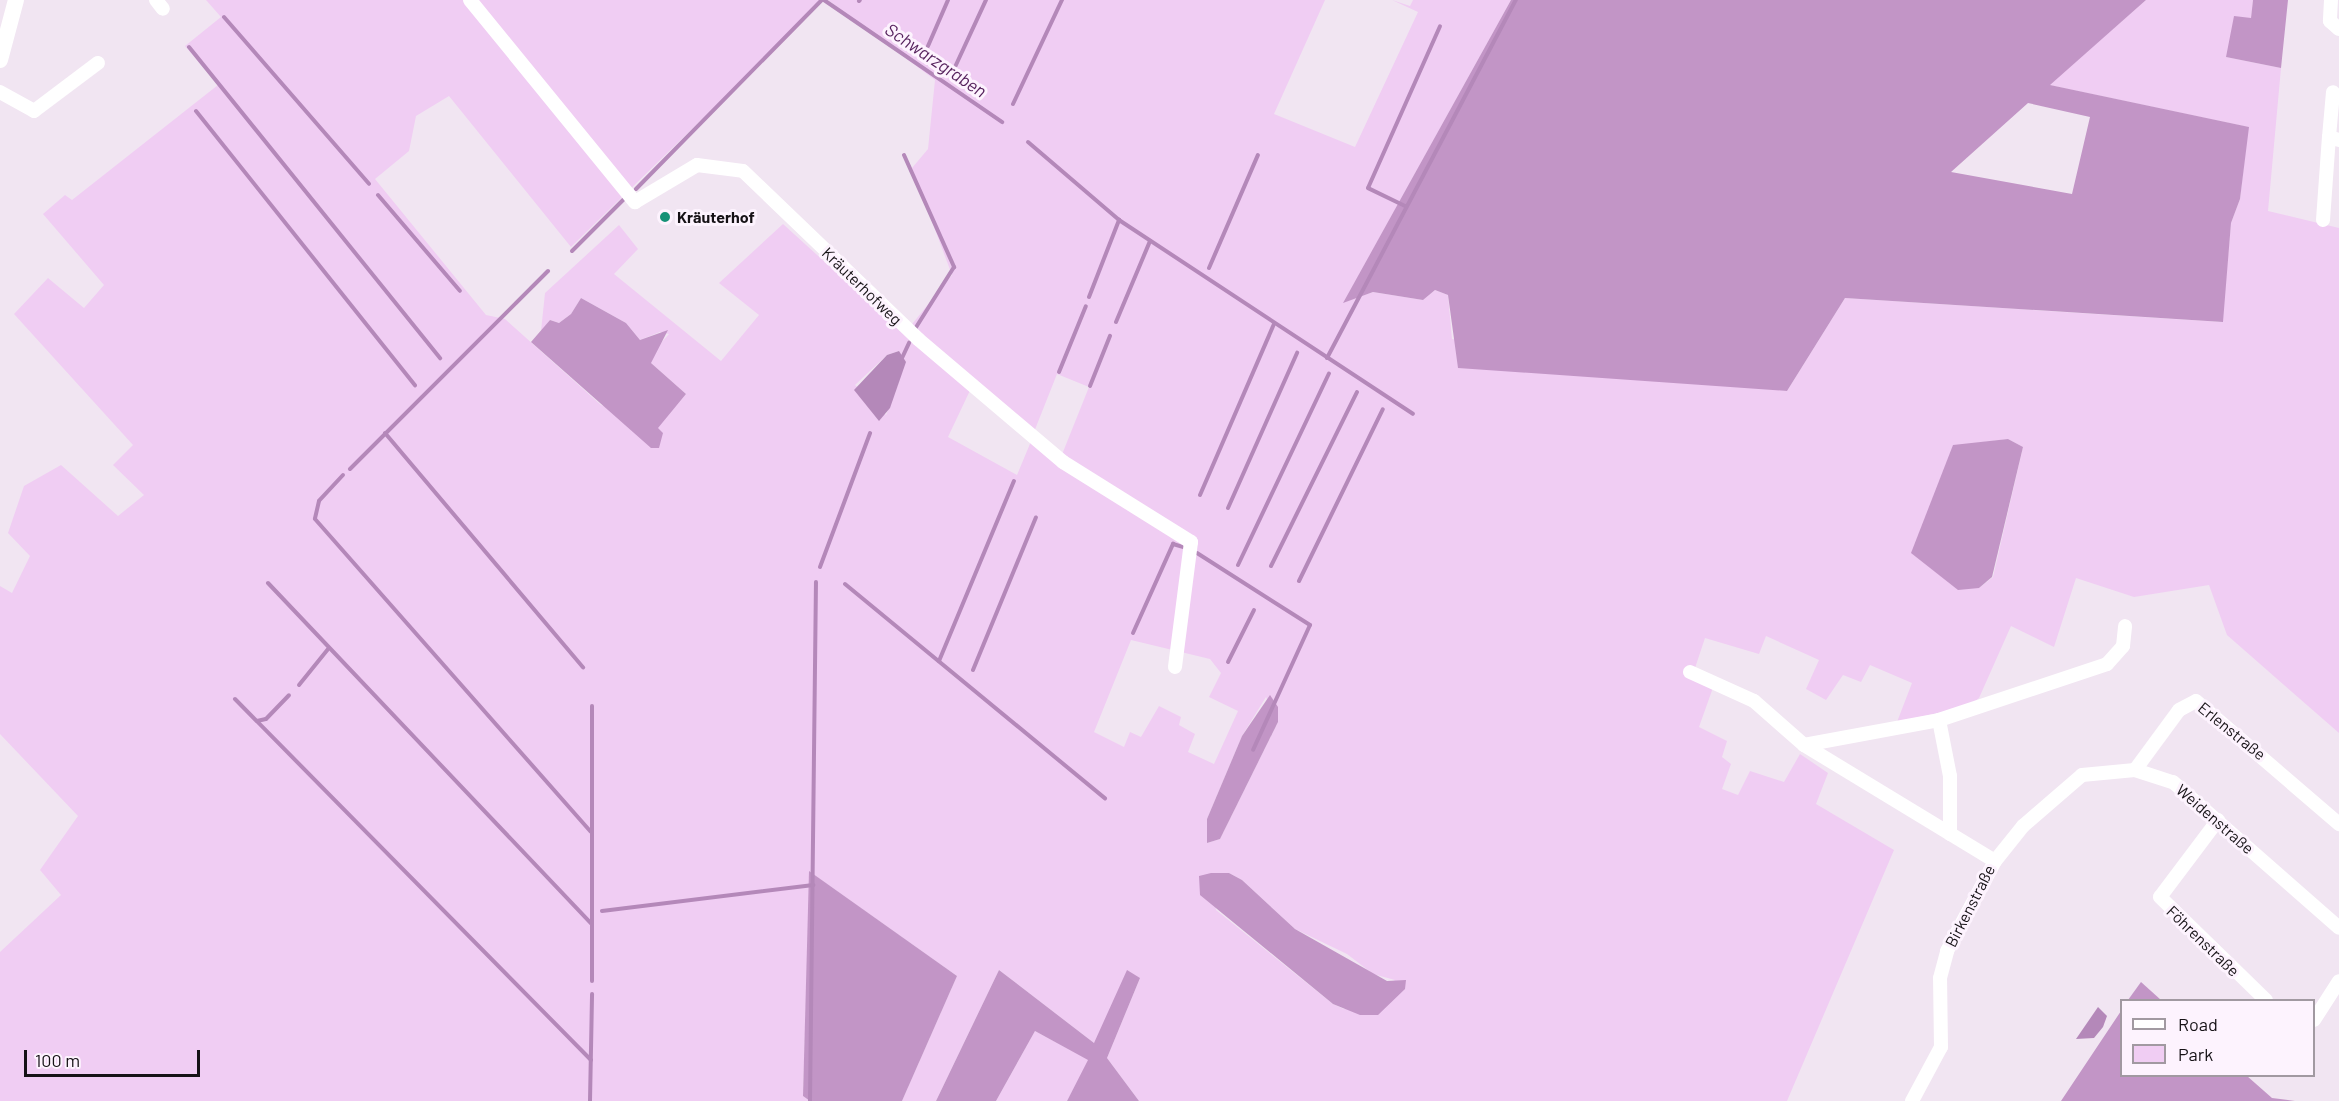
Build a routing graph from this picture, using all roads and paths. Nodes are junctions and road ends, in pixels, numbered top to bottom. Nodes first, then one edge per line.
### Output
1 (16, 0) edge
2 (470, 0) edge
3 (2331, 0) edge
4 (2339, 29) edge
5 (0, 60) edge
6 (98, 63) dead end
7 (0, 92) edge
8 (2333, 92) dead end
9 (2334, 138) edge
10 (2323, 220) dead end
11 (2125, 626) dead end
12 (1175, 667) dead end
13 (1690, 672) dead end
14 (1939, 720) junction
15 (1804, 745) junction
16 (2135, 770) junction
17 (2218, 820) junction
18 (2339, 824) edge
19 (1950, 834) junction
20 (1995, 861) junction
21 (2339, 928) edge
22 (2339, 981) edge
23 (2265, 999) edge
24 (2315, 1017) edge
25 (1912, 1101) edge

1 - 5 street
2 - 12 street, Kräuterhofweg
3 - 4 street
6 - 7 street
8 - 9 street
9 - 10 street
11 - 14 street
13 - 15 street, Birkenstraße
14 - 15 street
14 - 19 street
15 - 19 street, Birkenstraße
16 - 17 street, Weidenstraße
16 - 18 street, Erlenstraße
16 - 20 street, Weidenstraße
17 - 21 street, Weidenstraße
17 - 23 street, Föhrenstraße
19 - 20 street, Birkenstraße
20 - 25 street, Birkenstraße
22 - 24 street

